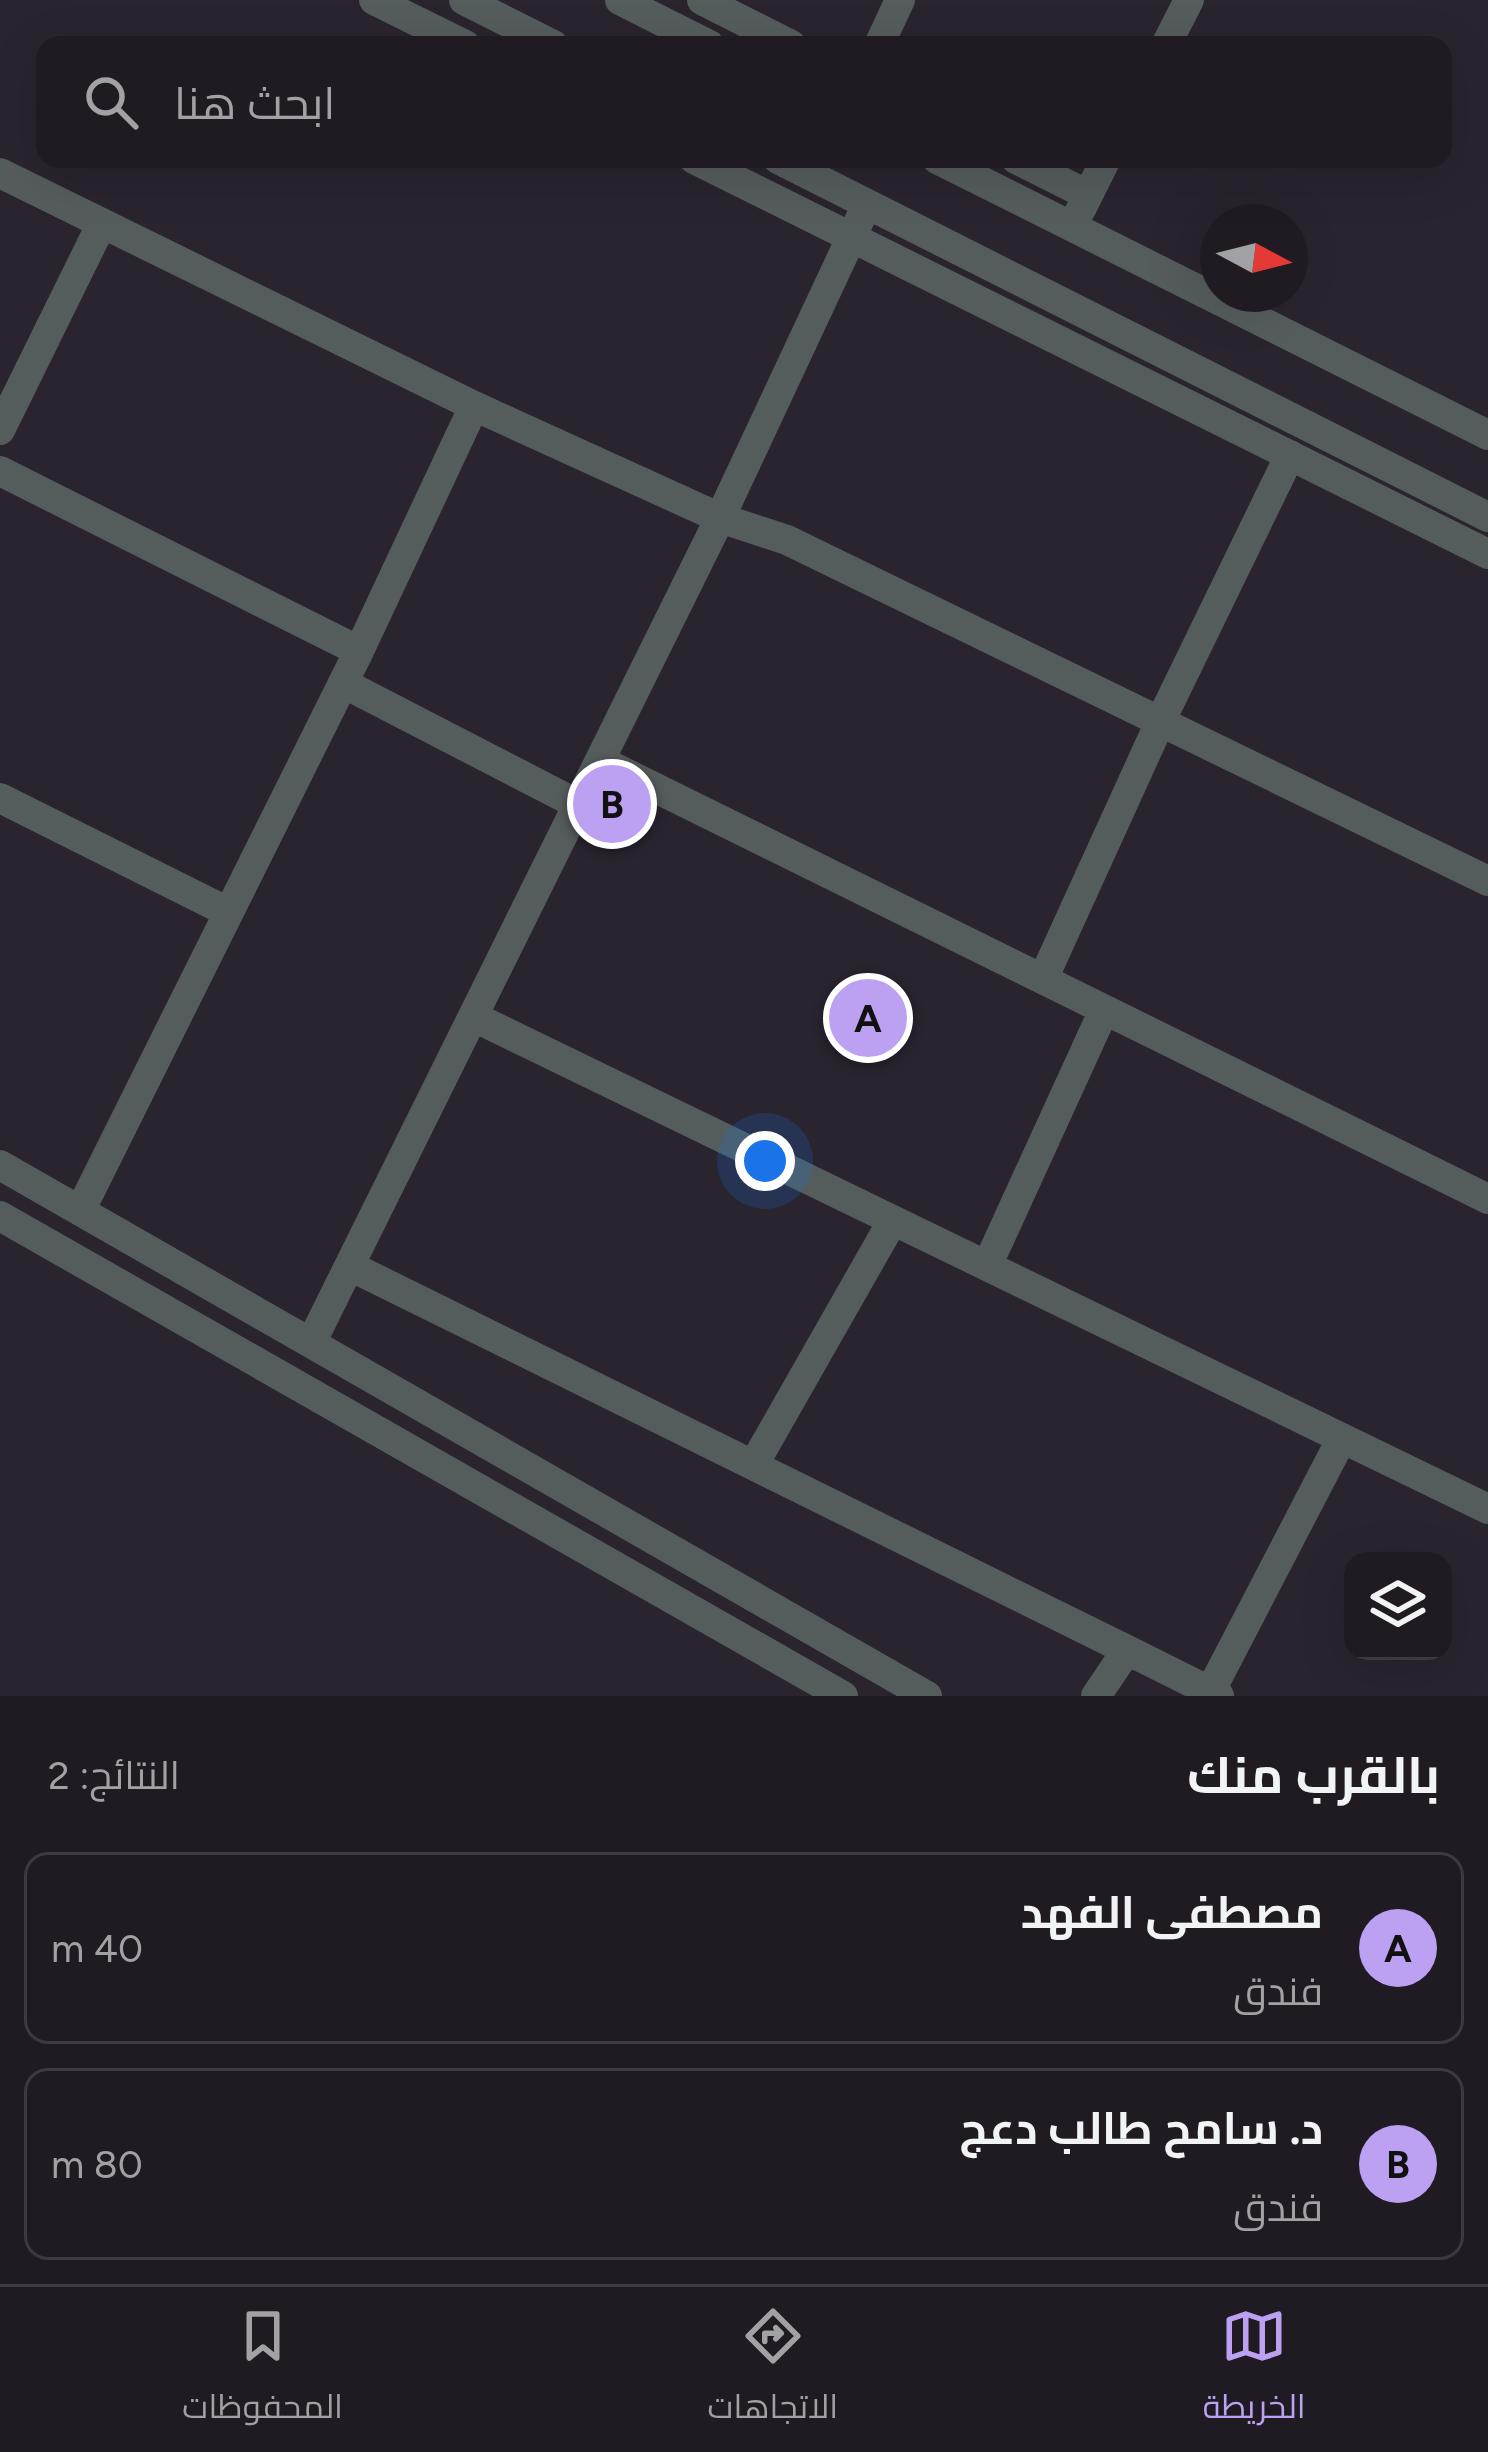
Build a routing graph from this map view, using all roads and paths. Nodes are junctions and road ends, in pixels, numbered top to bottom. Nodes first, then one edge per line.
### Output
1 (374, 0) edge
2 (464, 0) edge
3 (620, 0) edge
4 (702, 0) edge
5 (900, 0) edge
6 (1189, 0) edge
7 (446, 36) edge
8 (535, 36) edge
9 (692, 36) edge
10 (772, 36) edge
11 (883, 36) edge
12 (1171, 36) edge
13 (712, 168) edge
14 (796, 168) edge
15 (955, 168) edge
16 (1034, 168) edge
17 (1102, 168) edge
18 (0, 173) edge
19 (1088, 195) junction
20 (867, 204) junction
21 (102, 223) junction
22 (1073, 227) junction
23 (852, 237) junction
24 (474, 406) junction
25 (0, 430) edge
26 (1488, 435) edge
27 (1291, 455) junction
28 (0, 471) edge
29 (1488, 517) edge
30 (720, 518) junction
31 (1488, 554) edge
32 (358, 650) junction
33 (343, 683) junction
34 (1162, 720) junction
35 (601, 761) junction
36 (0, 798) edge
37 (579, 805) junction
38 (1488, 881) edge
39 (228, 912) junction
40 (1043, 979) junction
41 (1104, 1010) junction
42 (474, 1017) junction
43 (0, 1165) edge
44 (1488, 1199) edge
45 (80, 1211) junction
46 (0, 1216) edge
47 (893, 1220) junction
48 (350, 1266) junction
49 (987, 1266) junction
50 (311, 1343) junction
51 (1342, 1438) junction
52 (754, 1464) junction
53 (1488, 1509) edge
54 (1126, 1650) junction
55 (1214, 1694) edge
56 (843, 1696) edge
57 (927, 1696) edge
58 (1096, 1696) edge

1 - 7 street
2 - 8 street
3 - 9 street
4 - 10 street
5 - 11 street
6 - 12 street
13 - 23 street
14 - 20 street
15 - 22 street
16 - 19 street
17 - 19 street
18 - 21 street
19 - 22 street
20 - 23 street
20 - 29 street
21 - 24 street
21 - 25 street
22 - 26 street
23 - 27 street
23 - 30 street
24 - 30 street
24 - 32 street
27 - 31 street
27 - 34 street
28 - 32 street
30 - 34 street
30 - 35 street
32 - 33 street
33 - 37 street
33 - 39 street
34 - 38 street
34 - 40 street
35 - 37 street
35 - 40 street
36 - 39 street
37 - 42 street
39 - 45 street
40 - 41 street
41 - 44 street
41 - 49 street
42 - 47 street
42 - 48 street
43 - 45 street
45 - 50 street
46 - 56 street
47 - 49 street
47 - 52 street
48 - 50 street
48 - 52 street
49 - 51 street
50 - 57 street
51 - 53 street
51 - 55 street
52 - 54 street
54 - 55 street
54 - 58 street

